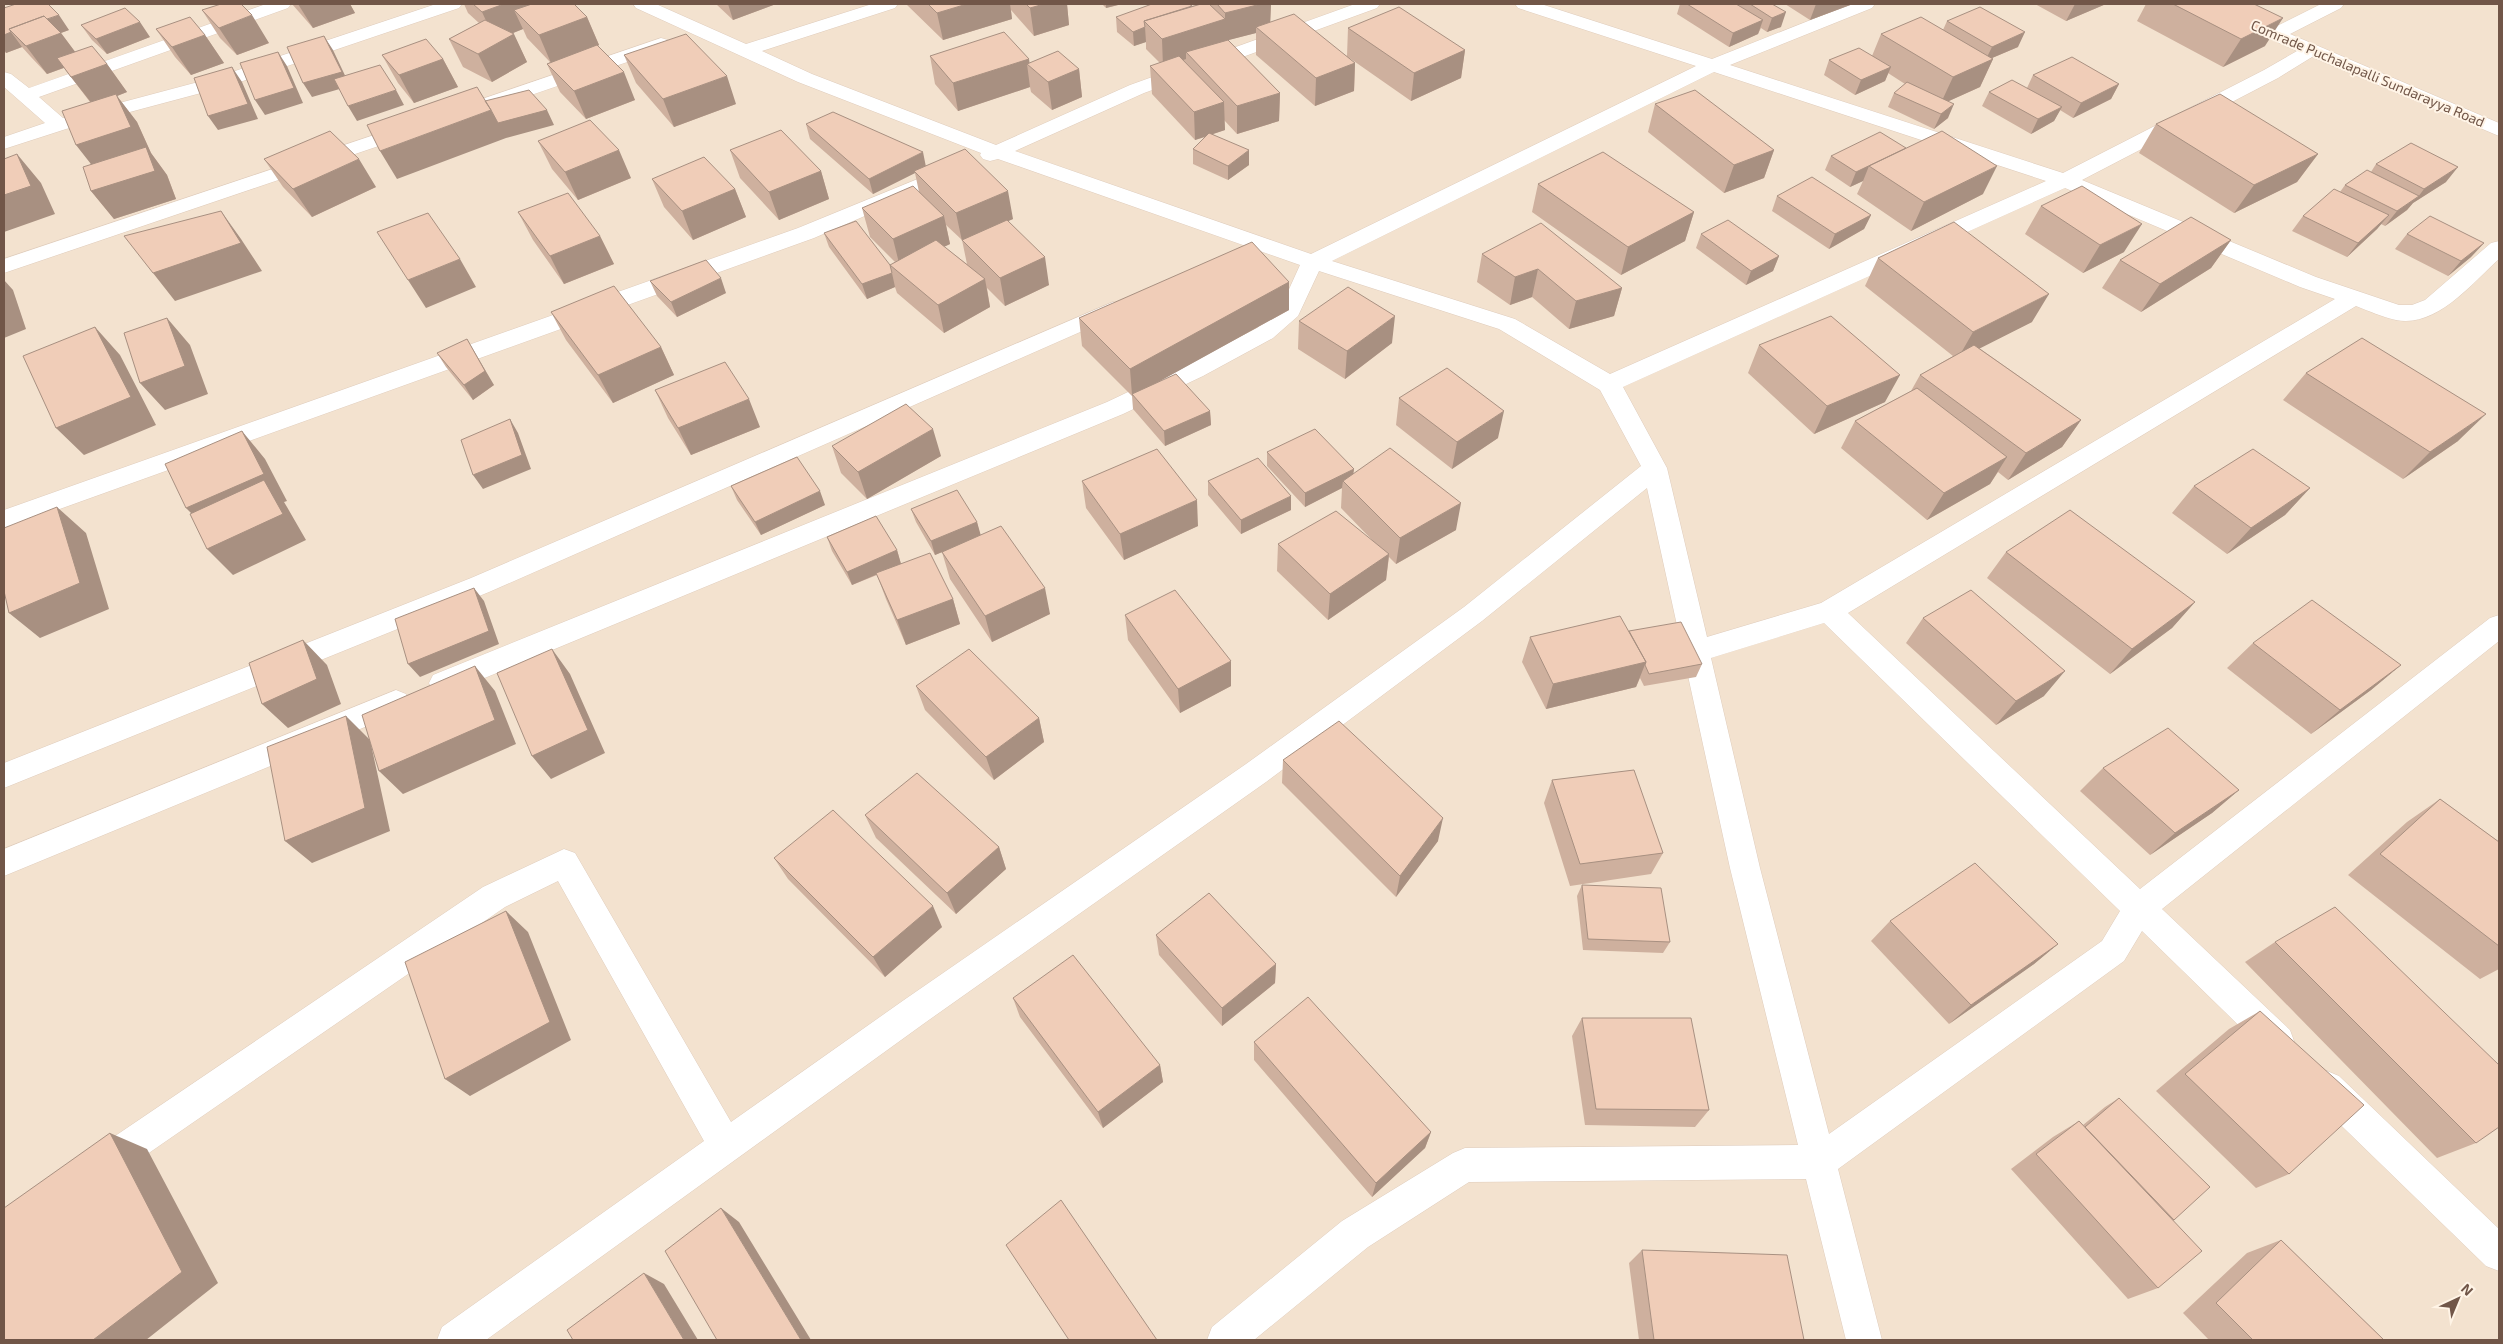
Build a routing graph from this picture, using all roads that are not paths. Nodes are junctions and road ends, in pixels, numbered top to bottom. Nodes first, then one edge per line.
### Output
1 (282, 4) edge
2 (453, 4) edge
3 (642, 4) edge
4 (889, 4) edge
5 (1371, 4) edge
6 (1524, 4) edge
7 (1866, 4) edge
8 (2208, 4) edge
9 (2335, 4) edge
10 (700, 30) junction
11 (2277, 33) junction
12 (2311, 50) junction
13 (744, 51) junction
14 (1711, 66) junction
15 (4, 78) edge
16 (26, 95) junction
17 (471, 109) edge
18 (424, 124) edge
19 (59, 125) junction
20 (2499, 130) edge
21 (4, 143) edge
22 (997, 152) junction
23 (2065, 180) junction
24 (1260, 245) junction
25 (2499, 248) edge
26 (1233, 257) edge
27 (1312, 262) junction
28 (4, 266) edge
29 (2353, 298) junction
30 (1133, 301) edge
31 (1609, 384) junction
32 (1656, 468) junction
33 (4, 520) edge
34 (1829, 611) junction
35 (2499, 626) edge
36 (1697, 651) junction
37 (4, 776) edge
38 (4, 863) edge
39 (2139, 908) junction
40 (726, 1147) junction
41 (1819, 1162) junction
42 (77, 1182) edge
43 (2499, 1253) edge
44 (455, 1340) edge
45 (1225, 1340) edge
46 (1864, 1340) edge

1 - 16 street
2 - 19 street
3 - 10 street
4 - 13 street
5 - 22 street
6 - 14 street
7 - 14 street
8 - 11 street, Comrade Puchalapalli Sundarayya Road
9 - 11 street
10 - 13 street
10 - 17 street
11 - 12 street, Comrade Puchalapalli Sundarayya Road
12 - 20 street, Comrade Puchalapalli Sundarayya Road
12 - 23 street
13 - 22 street
14 - 23 street
14 - 27 street
15 - 16 street
16 - 19 street
18 - 28 street
19 - 21 street
22 - 24 street
22 - 33 street
23 - 29 street
23 - 31 street
24 - 26 street
24 - 27 street
25 - 29 street
27 - 31 street
27 - 38 street
29 - 34 street
30 - 37 street
31 - 32 street
32 - 36 street
32 - 40 street
34 - 36 street
34 - 39 street
35 - 39 street
36 - 41 street
39 - 41 street
39 - 43 street
40 - 42 street
40 - 44 street
41 - 45 street
41 - 46 street

